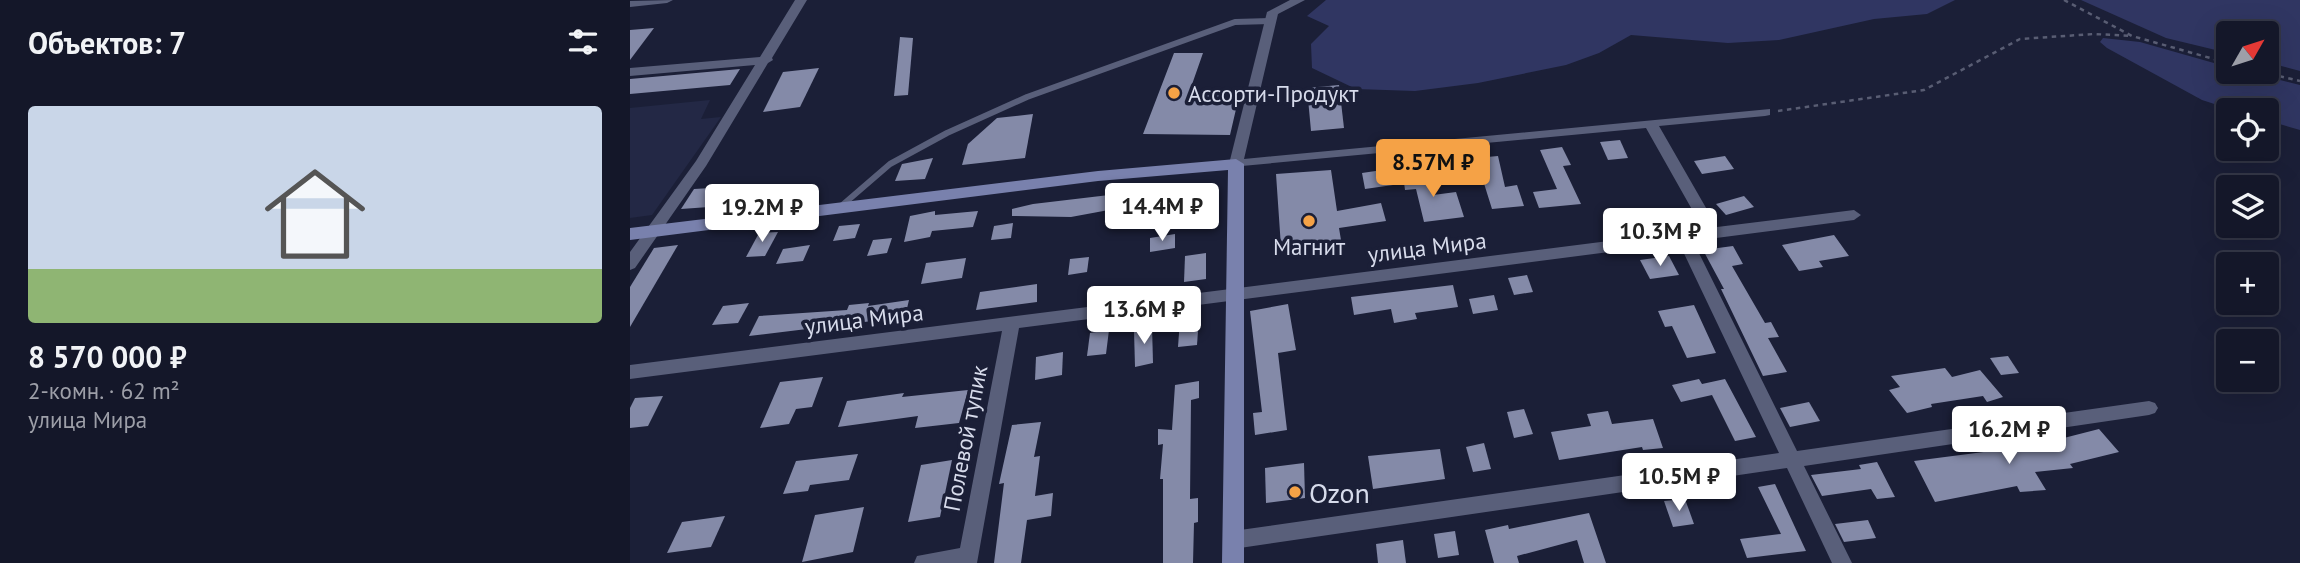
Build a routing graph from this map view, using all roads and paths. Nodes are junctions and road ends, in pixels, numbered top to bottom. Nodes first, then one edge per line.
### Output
1 (667, 0) edge
2 (801, 0) edge
3 (1299, 0) edge
4 (2064, 0) edge
5 (630, 2) edge
6 (1270, 12) junction
7 (2132, 36) junction
8 (767, 60) junction
9 (2216, 60) edge
10 (630, 72) edge
11 (2279, 76) edge
12 (2300, 81) edge
13 (1765, 112) joint
14 (1651, 124) junction
15 (1237, 164) junction
16 (839, 208) junction
17 (1854, 215) dead end
18 (651, 232) junction
19 (1713, 233) junction
20 (630, 234) edge
21 (1684, 237) junction
22 (630, 264) edge
23 (1234, 294) junction
24 (1012, 323) junction
25 (630, 372) edge
26 (2149, 408) dead end
27 (1792, 459) junction
28 (1233, 540) junction
29 (967, 560) edge
30 (924, 563) edge
31 (1233, 563) edge
32 (1842, 563) edge

1 - 5 street
2 - 8 street
3 - 6 street
4 - 7 path
6 - 15 street
6 - 16 lane
7 - 9 path
7 - 13 path
8 - 10 street
8 - 18 street
11 - 12 path
13 - 14 street
14 - 15 street
14 - 19 street
15 - 16 street
15 - 23 street
16 - 18 street
17 - 19 street, улица Мира
18 - 20 street
18 - 22 street
19 - 21 street, улица Мира
21 - 23 street, улица Мира
21 - 27 street
23 - 24 street, улица Мира
23 - 28 street
24 - 25 street, улица Мира
24 - 29 street, Полевой тупик
26 - 27 street
27 - 28 street
27 - 32 street
28 - 31 street
29 - 30 street

